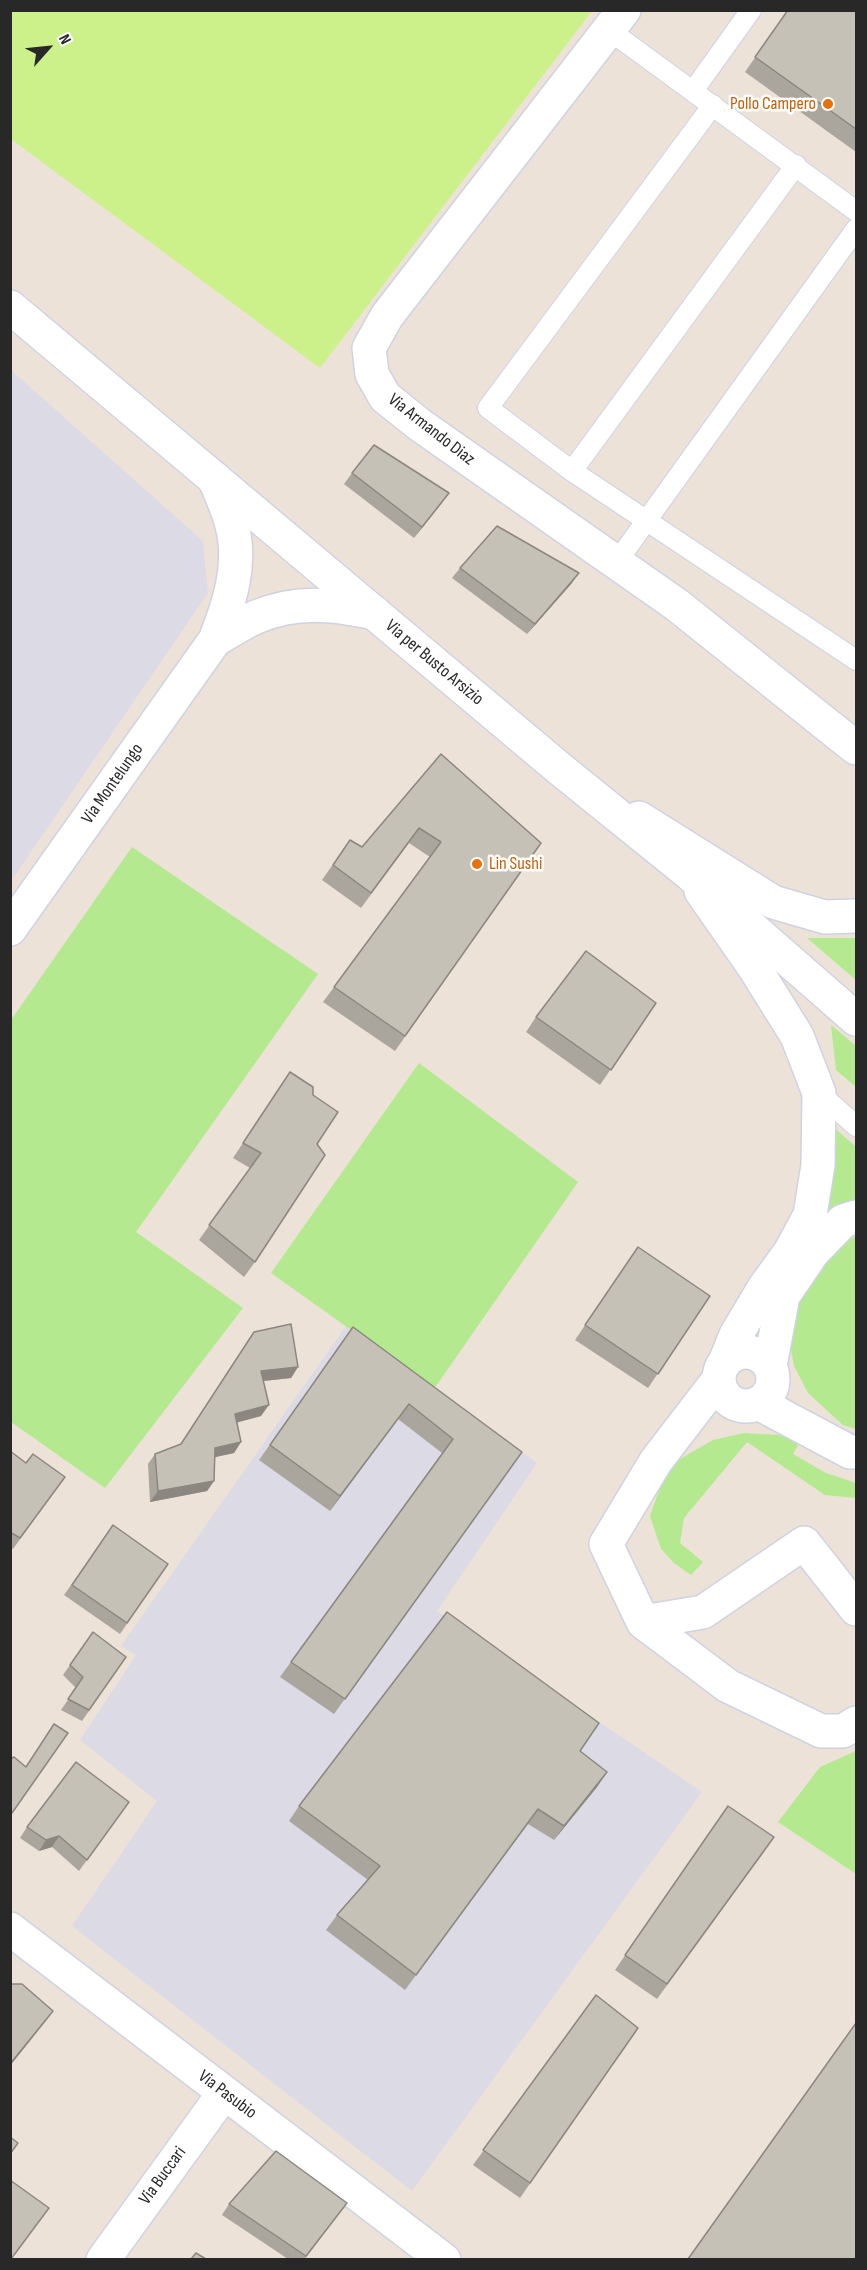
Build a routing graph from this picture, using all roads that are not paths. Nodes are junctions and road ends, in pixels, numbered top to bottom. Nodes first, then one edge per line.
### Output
1 (751, 10) edge
2 (617, 20) edge
3 (693, 90) junction
4 (713, 105) junction
5 (796, 165) junction
6 (856, 211) edge
7 (856, 230) edge
8 (10, 307) edge
9 (572, 471) junction
10 (214, 478) junction
11 (647, 520) junction
12 (616, 563) junction
13 (375, 613) junction
14 (215, 640) junction
15 (856, 660) edge
16 (856, 748) edge
17 (560, 769) junction
18 (690, 874) junction
19 (856, 916) edge
20 (10, 929) edge
21 (856, 1019) edge
22 (819, 1093) junction
23 (856, 1126) edge
24 (856, 1217) edge
25 (747, 1382) junction
26 (856, 1452) edge
27 (856, 1609) edge
28 (643, 1622) junction
29 (856, 1723) edge
30 (10, 1929) edge
31 (224, 2093) junction
32 (103, 2259) edge
33 (444, 2259) edge

1 - 3 lane
2 - 3 lane
2 - 12 street, Via Armando Diaz
3 - 4 lane
4 - 5 lane
4 - 9 lane
5 - 6 lane
5 - 9 lane
7 - 11 lane
8 - 10 street, Via per Busto Arsizio
9 - 11 lane
10 - 13 street, Via per Busto Arsizio
10 - 14 street, Via Montelungo
11 - 12 lane
11 - 15 lane
12 - 16 street, Via Armando Diaz
13 - 14 street, Via Montelungo
13 - 17 street, Via per Busto Arsizio
14 - 20 street, Via Montelungo
17 - 18 street, Via per Busto Arsizio
17 - 19 street
18 - 21 street, Via per Busto Arsizio
18 - 22 street
22 - 23 lane
22 - 25 street
24 - 25 street
25 - 26 street
25 - 28 street
27 - 28 street
28 - 29 street
30 - 31 street, Via Pasubio
31 - 32 street, Via Buccari
31 - 33 street, Via Pasubio

